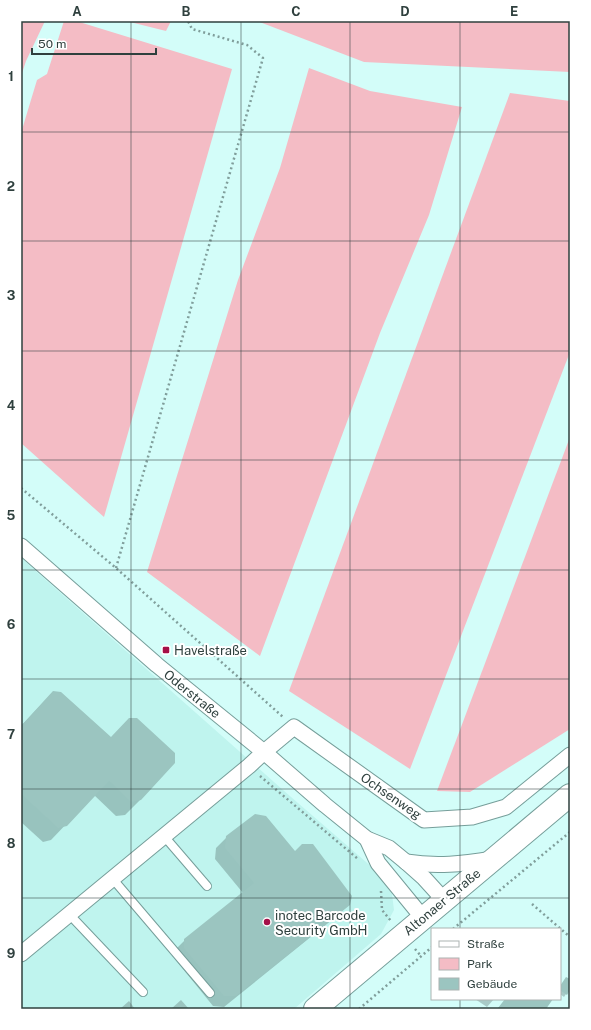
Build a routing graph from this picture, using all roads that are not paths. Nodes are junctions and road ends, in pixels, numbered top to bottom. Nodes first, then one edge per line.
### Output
1 (21, 546) edge
2 (264, 752) junction
3 (570, 755) edge
4 (570, 795) edge
5 (164, 836) junction
6 (367, 839) junction
7 (493, 859) junction
8 (406, 862) junction
9 (112, 878) junction
10 (207, 886) dead end
11 (444, 900) junction
12 (69, 914) junction
13 (423, 918) junction
14 (21, 954) edge
15 (143, 992) dead end
16 (210, 993) dead end
17 (315, 1009) edge

1 - 2 street, Oderstraße
2 - 3 street, Ochsenweg
2 - 5 street
2 - 6 street, Oderstraße
4 - 7 main road, Altonaer Straße
5 - 9 street
5 - 10 lane
6 - 8 street, Oderstraße
6 - 13 street, Oderstraße
7 - 8 street
7 - 11 main road, Altonaer Straße
8 - 11 street, Oderstraße
9 - 12 street
9 - 16 lane
11 - 13 main road, Altonaer Straße
12 - 14 street
12 - 15 lane
13 - 17 main road, Altonaer Straße

